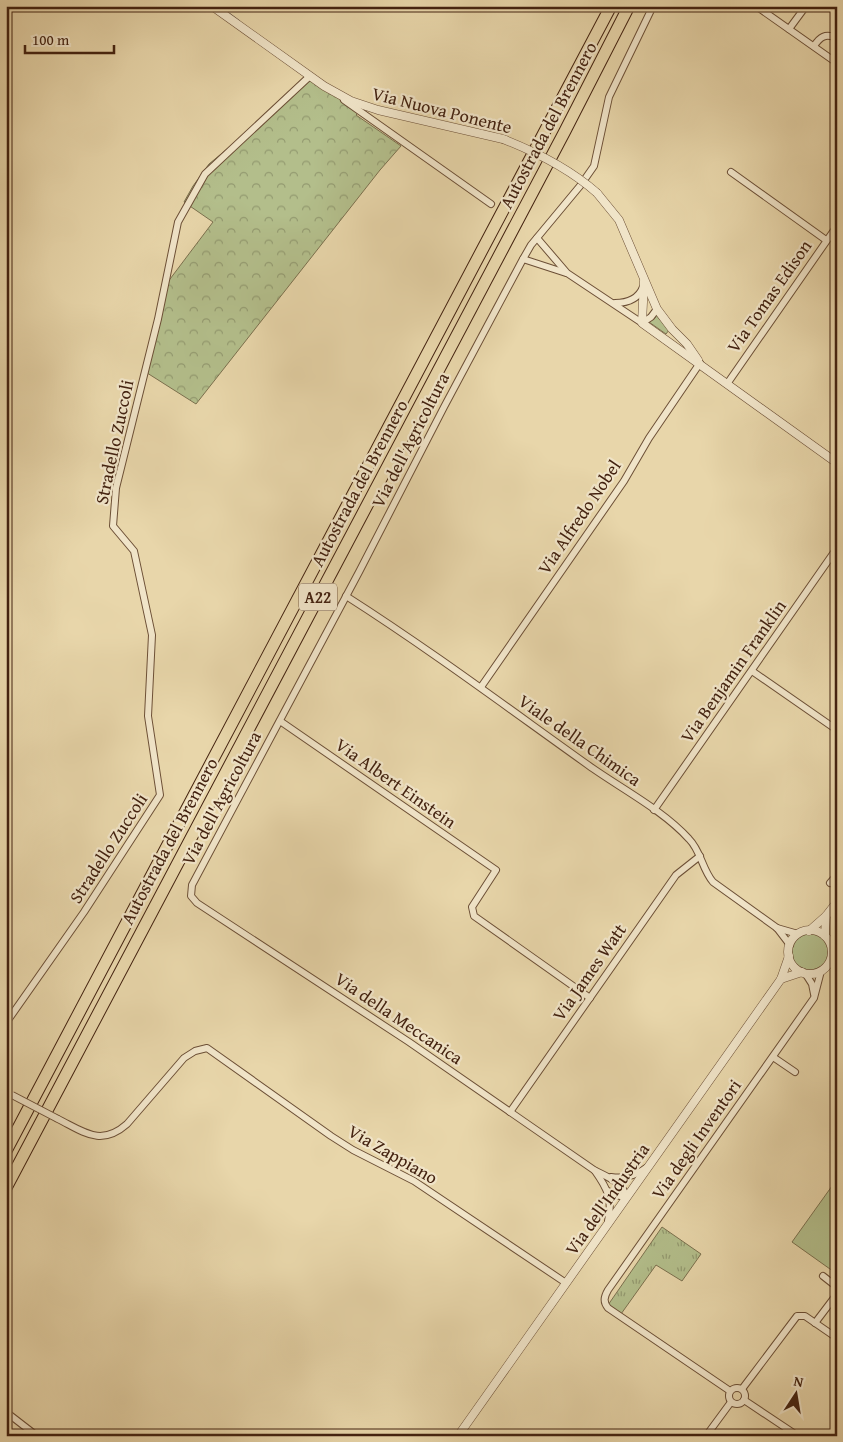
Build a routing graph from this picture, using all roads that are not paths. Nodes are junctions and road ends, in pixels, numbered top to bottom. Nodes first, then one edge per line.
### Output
1 (212, 6) edge
2 (611, 6) edge
3 (629, 6) edge
4 (653, 6) edge
5 (756, 6) edge
6 (806, 6) edge
7 (788, 29) junction
8 (837, 38) edge
9 (814, 46) junction
10 (837, 63) edge
11 (310, 76) junction
12 (337, 94) junction
13 (731, 172) dead end
14 (491, 204) dead end
15 (837, 226) edge
16 (537, 238) junction
17 (826, 240) junction
18 (523, 259) junction
19 (567, 274) junction
20 (644, 281) junction
21 (613, 303) junction
22 (657, 308) junction
23 (642, 323) junction
24 (672, 329) junction
25 (667, 340) junction
26 (700, 363) junction
27 (727, 384) junction
28 (837, 463) edge
29 (837, 548) edge
30 (346, 596) junction
31 (752, 671) junction
32 (481, 687) junction
33 (280, 721) junction
34 (837, 730) edge
35 (654, 810) junction
36 (700, 856) junction
37 (837, 875) edge
38 (830, 883) dead end
39 (191, 891) joint
40 (837, 902) edge
41 (826, 916) junction
42 (777, 928) junction
43 (809, 931) junction
44 (798, 934) junction
45 (825, 936) junction
46 (790, 945) junction
47 (789, 956) junction
48 (821, 972) junction
49 (803, 973) junction
50 (781, 979) junction
51 (590, 998) junction
52 (814, 998) junction
53 (6, 1023) edge
54 (772, 1057) junction
55 (795, 1072) dead end
56 (9, 1094) edge
57 (510, 1112) junction
58 (6, 1151) edge
59 (648, 1166) junction
60 (594, 1170) junction
61 (6, 1188) edge
62 (608, 1190) junction
63 (626, 1197) junction
64 (608, 1224) junction
65 (823, 1276) dead end
66 (566, 1282) junction
67 (837, 1286) edge
68 (837, 1294) edge
69 (815, 1323) junction
70 (837, 1338) edge
71 (742, 1389) junction
72 (730, 1391) junction
73 (744, 1400) junction
74 (731, 1402) junction
75 (6, 1412) edge
76 (37, 1436) edge
77 (458, 1436) edge
78 (706, 1436) edge
79 (798, 1436) edge

1 - 11 street, Via Nuova Ponente
2 - 58 highway, Autostrada del Brennero / A22
3 - 61 highway, Autostrada del Brennero / A22
4 - 16 street, Via dell'Agricoltura
5 - 7 street
6 - 7 street
7 - 9 street
8 - 9 street
9 - 10 street
11 - 12 street, Via Nuova Ponente
11 - 53 street, Stradello Zuccoli
12 - 14 street, Via Nuova Ponente
12 - 20 street, Via Nuova Ponente, bridge
13 - 17 street
15 - 17 street, Via Tomas Edison
16 - 18 street, Via dell'Agricoltura
16 - 19 street
17 - 27 street, Via Tomas Edison
18 - 19 street
18 - 30 street, Via dell'Agricoltura
19 - 21 street, Via Nuova Ponente
20 - 21 street
20 - 22 street, Via Nuova Ponente
20 - 23 street
21 - 23 street, Via Nuova Ponente
22 - 23 street
22 - 24 street, Via Nuova Ponente
23 - 25 street, Via Nuova Ponente
24 - 25 street
24 - 26 street, Via Nuova Ponente
25 - 26 street, Via Nuova Ponente
26 - 27 street, Via Nuova Ponente
26 - 32 street, Via Alfredo Nobel
27 - 28 street, Via Nuova Ponente
29 - 31 street, Via Benjamin Franklin
30 - 32 street, Viale della Chimica
30 - 33 street, Via dell'Agricoltura
31 - 34 street
31 - 35 street, Via Benjamin Franklin
32 - 35 street, Viale della Chimica
33 - 39 street, Via dell'Agricoltura
33 - 51 street, Via Albert Einstein
35 - 36 street, Viale della Chimica
36 - 42 street, Viale della Chimica
36 - 51 street, Via James Watt
37 - 38 street
39 - 57 street, Via della Meccanica
40 - 41 street
41 - 43 street
41 - 45 street
42 - 44 street, Viale della Chimica
42 - 46 street, Viale della Chimica
43 - 44 street
43 - 45 street
44 - 46 street
45 - 48 street
46 - 47 street
47 - 49 street
47 - 50 street, Via dell'Industria
48 - 49 street
48 - 52 street, Via degli Inventori
49 - 50 street
49 - 52 street
50 - 59 street, Via dell'Industria
51 - 57 street, Via James Watt
52 - 54 street, Via degli Inventori
54 - 55 street
54 - 72 street, Via degli Inventori
56 - 66 street, Via Zappiano, bridge
57 - 60 street, Via della Meccanica
59 - 60 street, Via della Meccanica
59 - 63 street, Via dell'Industria
60 - 62 street, Via della Meccanica
60 - 63 street, Via della Meccanica
62 - 63 street
62 - 64 street
63 - 64 street, Via dell'Industria
64 - 66 street, Via dell'Industria
65 - 67 street
66 - 77 street, Via dell'Industria
68 - 69 street
69 - 70 street
69 - 71 street
71 - 72 street
71 - 73 street
72 - 74 street
73 - 74 street
73 - 79 street
74 - 78 street
75 - 76 street

